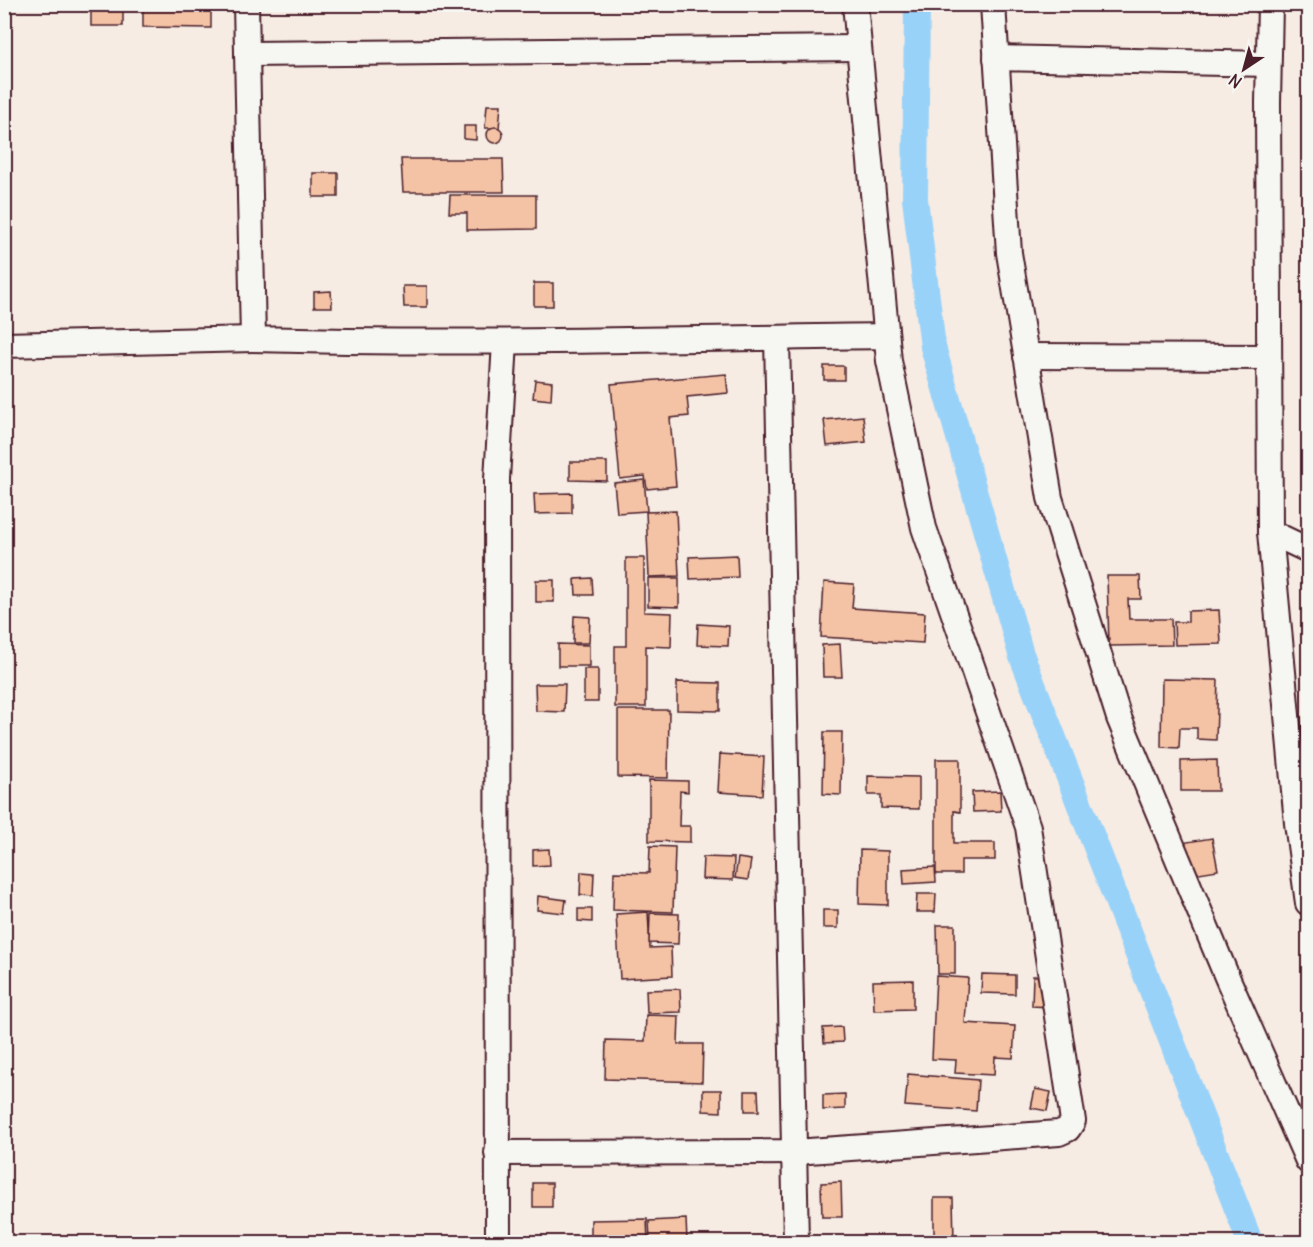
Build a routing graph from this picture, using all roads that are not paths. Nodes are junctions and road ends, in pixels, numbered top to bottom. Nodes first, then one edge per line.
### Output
1 (246, 4) edge
2 (855, 4) edge
3 (993, 4) edge
4 (1270, 4) edge
5 (858, 48) junction
6 (247, 54) junction
7 (996, 58) junction
8 (1268, 64) junction
9 (886, 336) junction
10 (777, 338) junction
11 (253, 339) junction
12 (505, 342) junction
13 (4, 345) edge
14 (1026, 356) junction
15 (1269, 357) junction
16 (1270, 532) junction
17 (1308, 549) edge
18 (1308, 903) edge
19 (795, 1152) junction
20 (497, 1153) junction
21 (1308, 1161) edge
22 (498, 1242) edge
23 (796, 1242) edge

1 - 6 street
2 - 5 street
3 - 7 street
4 - 8 street
5 - 6 street
5 - 9 street
6 - 11 street
7 - 8 street
7 - 14 street
8 - 15 street
9 - 10 street
9 - 19 street
10 - 12 street
10 - 19 street
11 - 12 street
11 - 13 street
12 - 20 street
14 - 15 street
14 - 21 street
15 - 16 street
16 - 17 street
16 - 18 street
19 - 20 street
19 - 23 street
20 - 22 street

